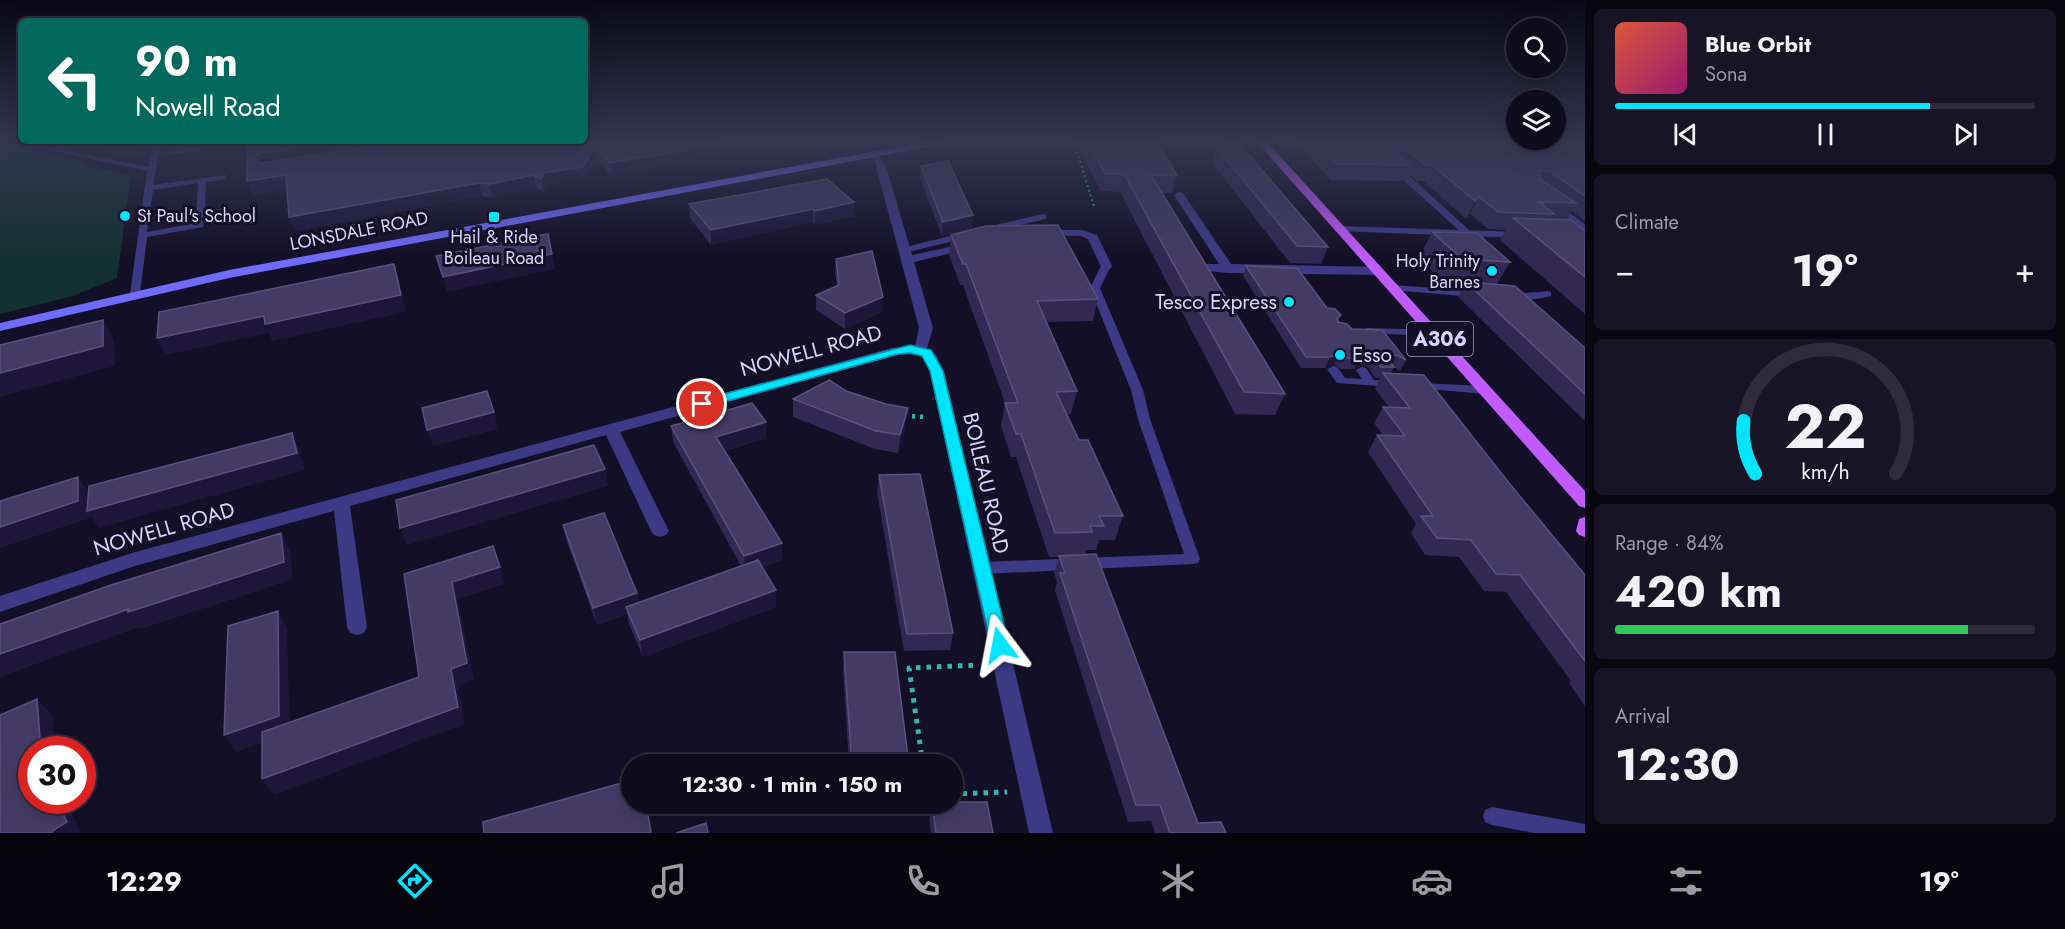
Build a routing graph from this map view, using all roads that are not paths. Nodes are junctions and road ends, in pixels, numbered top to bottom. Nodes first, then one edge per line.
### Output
1 (150, 181) edge
2 (202, 181) joint
3 (759, 181) edge
4 (884, 181) edge
5 (1297, 181) edge
6 (1409, 181) edge
7 (150, 188) junction
8 (1179, 195) dead end
9 (1552, 204) edge
10 (224, 211) dead end
11 (1042, 217) dead end
12 (200, 220) junction
13 (1585, 228) edge
14 (1340, 229) junction
15 (1466, 232) junction
16 (144, 235) junction
17 (1537, 236) edge
18 (905, 255) junction
19 (1106, 266) joint
20 (1378, 271) junction
21 (1393, 288) junction
22 (135, 294) junction
23 (1483, 294) edge
24 (1547, 294) dead end
25 (1506, 296) edge
26 (0, 327) edge
27 (1350, 331) edge
28 (1435, 333) junction
29 (920, 350) junction
30 (1333, 369) dead end
31 (1362, 370) dead end
32 (1392, 371) edge
33 (1371, 383) junction
34 (1402, 385) junction
35 (1486, 390) junction
36 (611, 429) junction
37 (341, 502) junction
38 (1585, 502) edge
39 (1585, 524) edge
40 (660, 531) dead end
41 (1585, 531) edge
42 (982, 568) junction
43 (0, 604) edge
44 (357, 627) dead end
45 (1492, 816) dead end
46 (1041, 833) edge
47 (1585, 833) edge

1 - 7 lane
2 - 7 lane
2 - 12 lane
3 - 22 main road, LONSDALE ROAD
4 - 18 street
5 - 14 main road, A306
6 - 15 lane
7 - 16 lane
8 - 20 street
9 - 13 lane
10 - 12 lane
11 - 18 lane
12 - 16 lane
14 - 15 street
14 - 20 main road, A306
15 - 17 street
16 - 22 lane
18 - 19 street
18 - 29 street
19 - 42 lane
20 - 21 main road, A306
21 - 23 lane
21 - 28 main road, A306
22 - 26 main road, LONSDALE ROAD
24 - 25 lane
27 - 28 lane
28 - 35 main road, A306
29 - 36 street, NOWELL ROAD
29 - 42 street, BOILEAU ROAD
30 - 33 lane
31 - 33 lane
32 - 34 lane
33 - 34 lane
34 - 35 lane
35 - 38 main road, A306
36 - 37 street, NOWELL ROAD
36 - 40 street
37 - 43 street, NOWELL ROAD
37 - 44 street
39 - 41 main road
42 - 46 street, BOILEAU ROAD
45 - 47 lane

